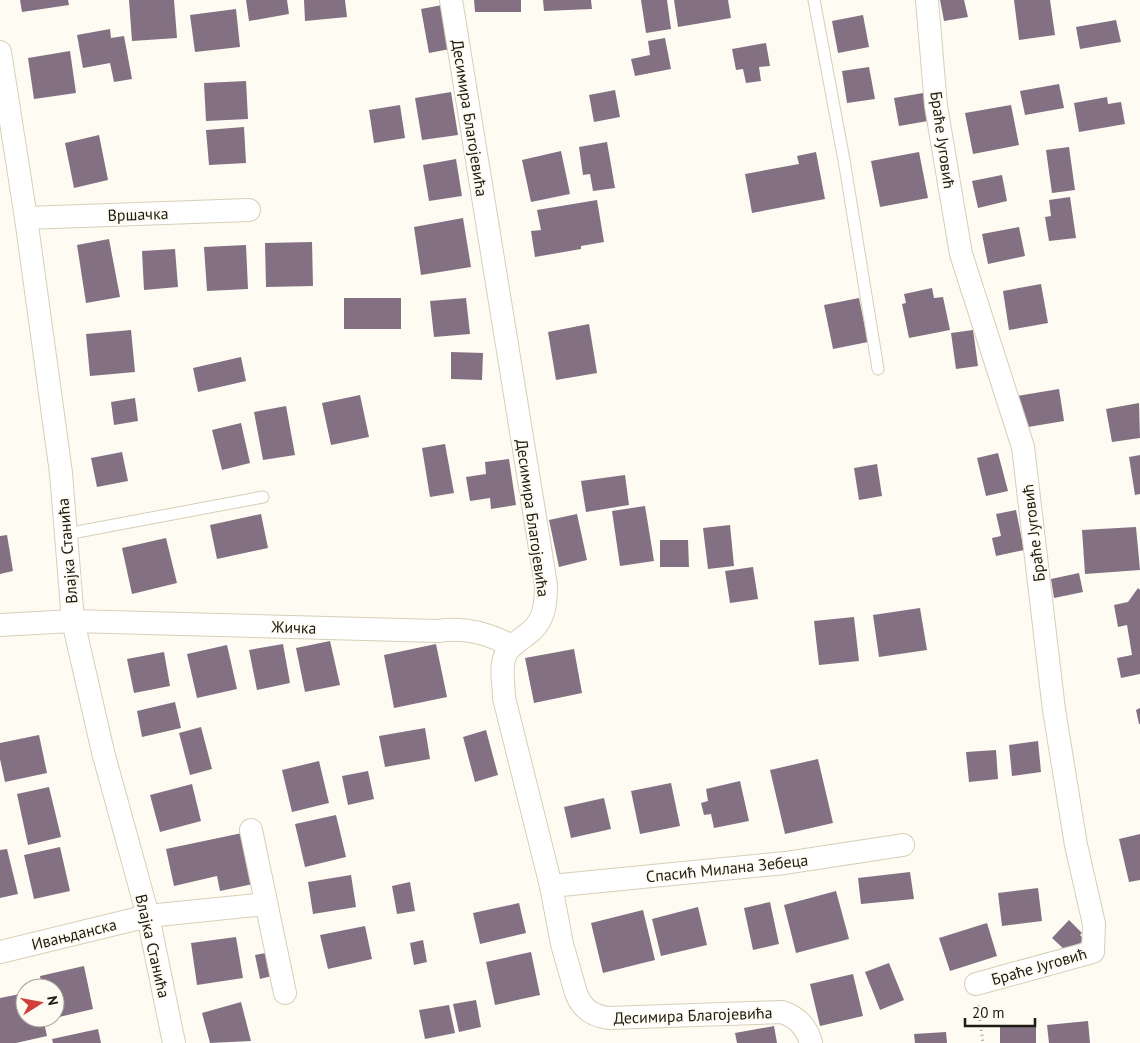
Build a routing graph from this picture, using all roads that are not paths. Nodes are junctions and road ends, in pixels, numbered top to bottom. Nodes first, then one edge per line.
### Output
1 (451, 0) edge
2 (814, 0) edge
3 (927, 0) edge
4 (0, 52) edge
5 (249, 210) dead end
6 (26, 218) junction
7 (878, 369) dead end
8 (263, 497) dead end
9 (66, 534) junction
10 (73, 621) junction
11 (0, 625) edge
12 (512, 646) junction
13 (251, 830) dead end
14 (903, 845) dead end
15 (551, 886) junction
16 (266, 904) junction
17 (148, 916) junction
18 (0, 952) edge
19 (976, 984) road end
20 (285, 993) dead end
21 (174, 1043) edge
22 (811, 1043) edge

1 - 12 street, Десимира Благојевића
2 - 7 lane
3 - 19 street, Браће Југовић
4 - 6 street, Влајка Станића
5 - 6 street, Вршачка
6 - 9 street, Влајка Станића
8 - 9 lane
9 - 10 street, Влајка Станића
10 - 11 street, Жичка
10 - 12 street, Жичка
10 - 17 street, Влајка Станића
12 - 15 street, Десимира Благојевића
13 - 16 street
14 - 15 street, Спасић Милана Зебеца
15 - 22 street, Десимира Благојевића
16 - 17 street, Ивањданска
16 - 20 street
17 - 18 street, Ивањданска
17 - 21 street, Влајка Станића

